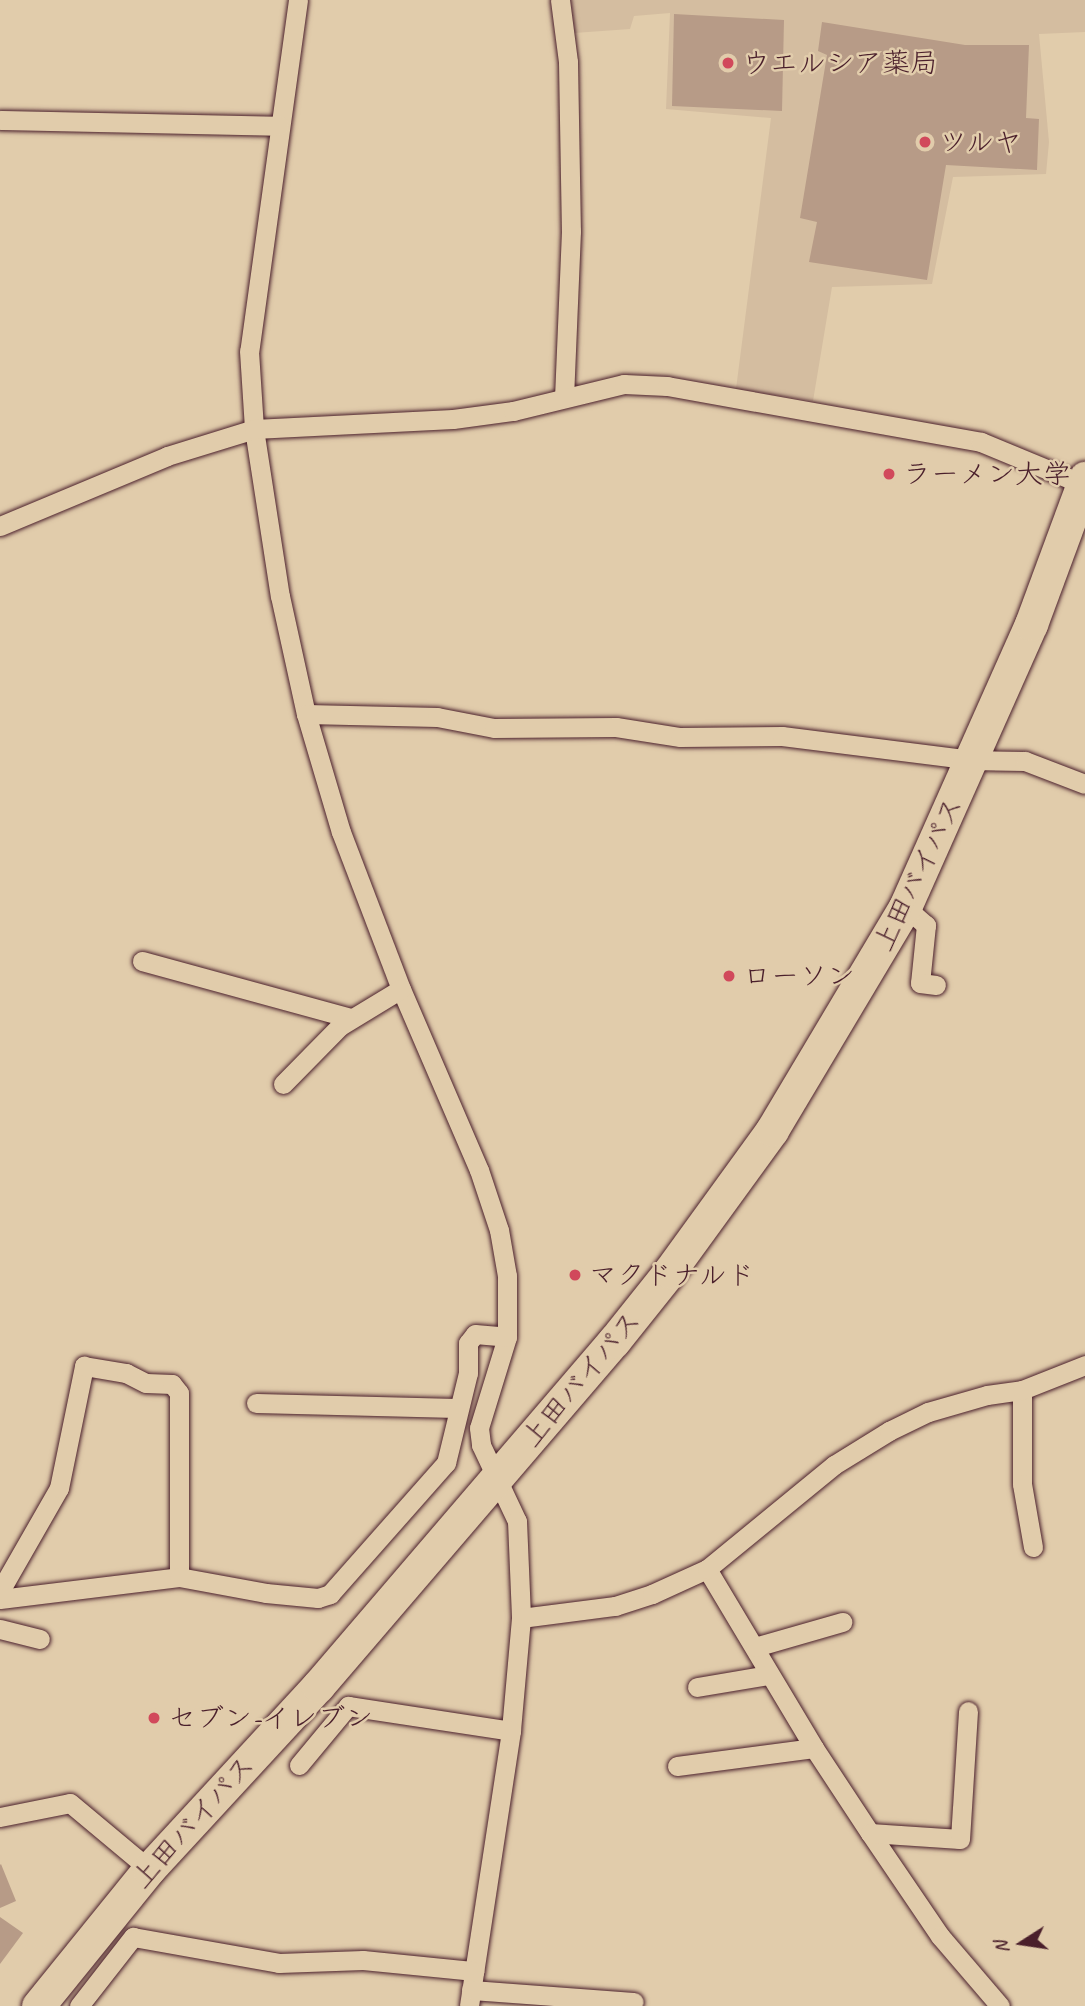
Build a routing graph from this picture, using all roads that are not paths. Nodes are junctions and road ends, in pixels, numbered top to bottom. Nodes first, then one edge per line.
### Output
1 (298, 0) edge
2 (560, 0) edge
3 (0, 120) edge
4 (279, 125) junction
5 (564, 396) junction
6 (254, 429) junction
7 (1084, 482) edge
8 (0, 526) edge
9 (306, 714) junction
10 (973, 760) junction
11 (1085, 784) edge
12 (905, 907) junction
13 (142, 961) dead end
14 (936, 985) dead end
15 (401, 989) junction
16 (351, 1018) junction
17 (284, 1084) dead end
18 (507, 1336) junction
19 (1085, 1365) edge
20 (1022, 1390) junction
21 (256, 1403) dead end
22 (457, 1408) junction
23 (497, 1479) junction
24 (1033, 1547) dead end
25 (707, 1569) junction
26 (179, 1577) junction
27 (0, 1591) edge
28 (0, 1599) edge
29 (521, 1618) junction
30 (842, 1622) dead end
31 (0, 1629) edge
32 (40, 1639) dead end
33 (755, 1647) junction
34 (769, 1675) junction
35 (318, 1686) junction
36 (697, 1687) dead end
37 (348, 1706) junction
38 (968, 1711) dead end
39 (512, 1731) junction
40 (814, 1748) junction
41 (299, 1765) dead end
42 (677, 1766) dead end
43 (0, 1817) edge
44 (870, 1833) junction
45 (149, 1869) junction
46 (471, 1989) edge
47 (634, 2002) dead end
48 (38, 2006) edge
49 (79, 2006) edge
50 (1000, 2006) edge

1 - 4 street
2 - 5 street
3 - 4 street
4 - 6 street
5 - 6 street
5 - 7 street
6 - 8 street
6 - 9 street
7 - 10 highway, 上田バイパス
9 - 10 street
9 - 15 street
10 - 11 street
10 - 12 highway, 上田バイパス
12 - 14 street
12 - 23 highway, 上田バイパス
13 - 16 street
15 - 16 street
15 - 18 street
16 - 17 street
18 - 22 street
18 - 23 street
19 - 20 street
20 - 24 street
20 - 25 street
21 - 22 street
22 - 26 street
23 - 29 street
23 - 35 highway, 上田バイパス
25 - 29 street
25 - 33 street
26 - 27 street
26 - 28 street
29 - 39 street
30 - 33 street
31 - 32 street
33 - 34 street
34 - 36 street
34 - 40 street
35 - 37 street
35 - 45 highway, 上田バイパス
37 - 39 street
37 - 41 street
38 - 44 street
39 - 46 street
40 - 42 street
40 - 44 street
43 - 45 street
44 - 50 street
45 - 48 highway, 上田バイパス
46 - 47 street
46 - 49 street

